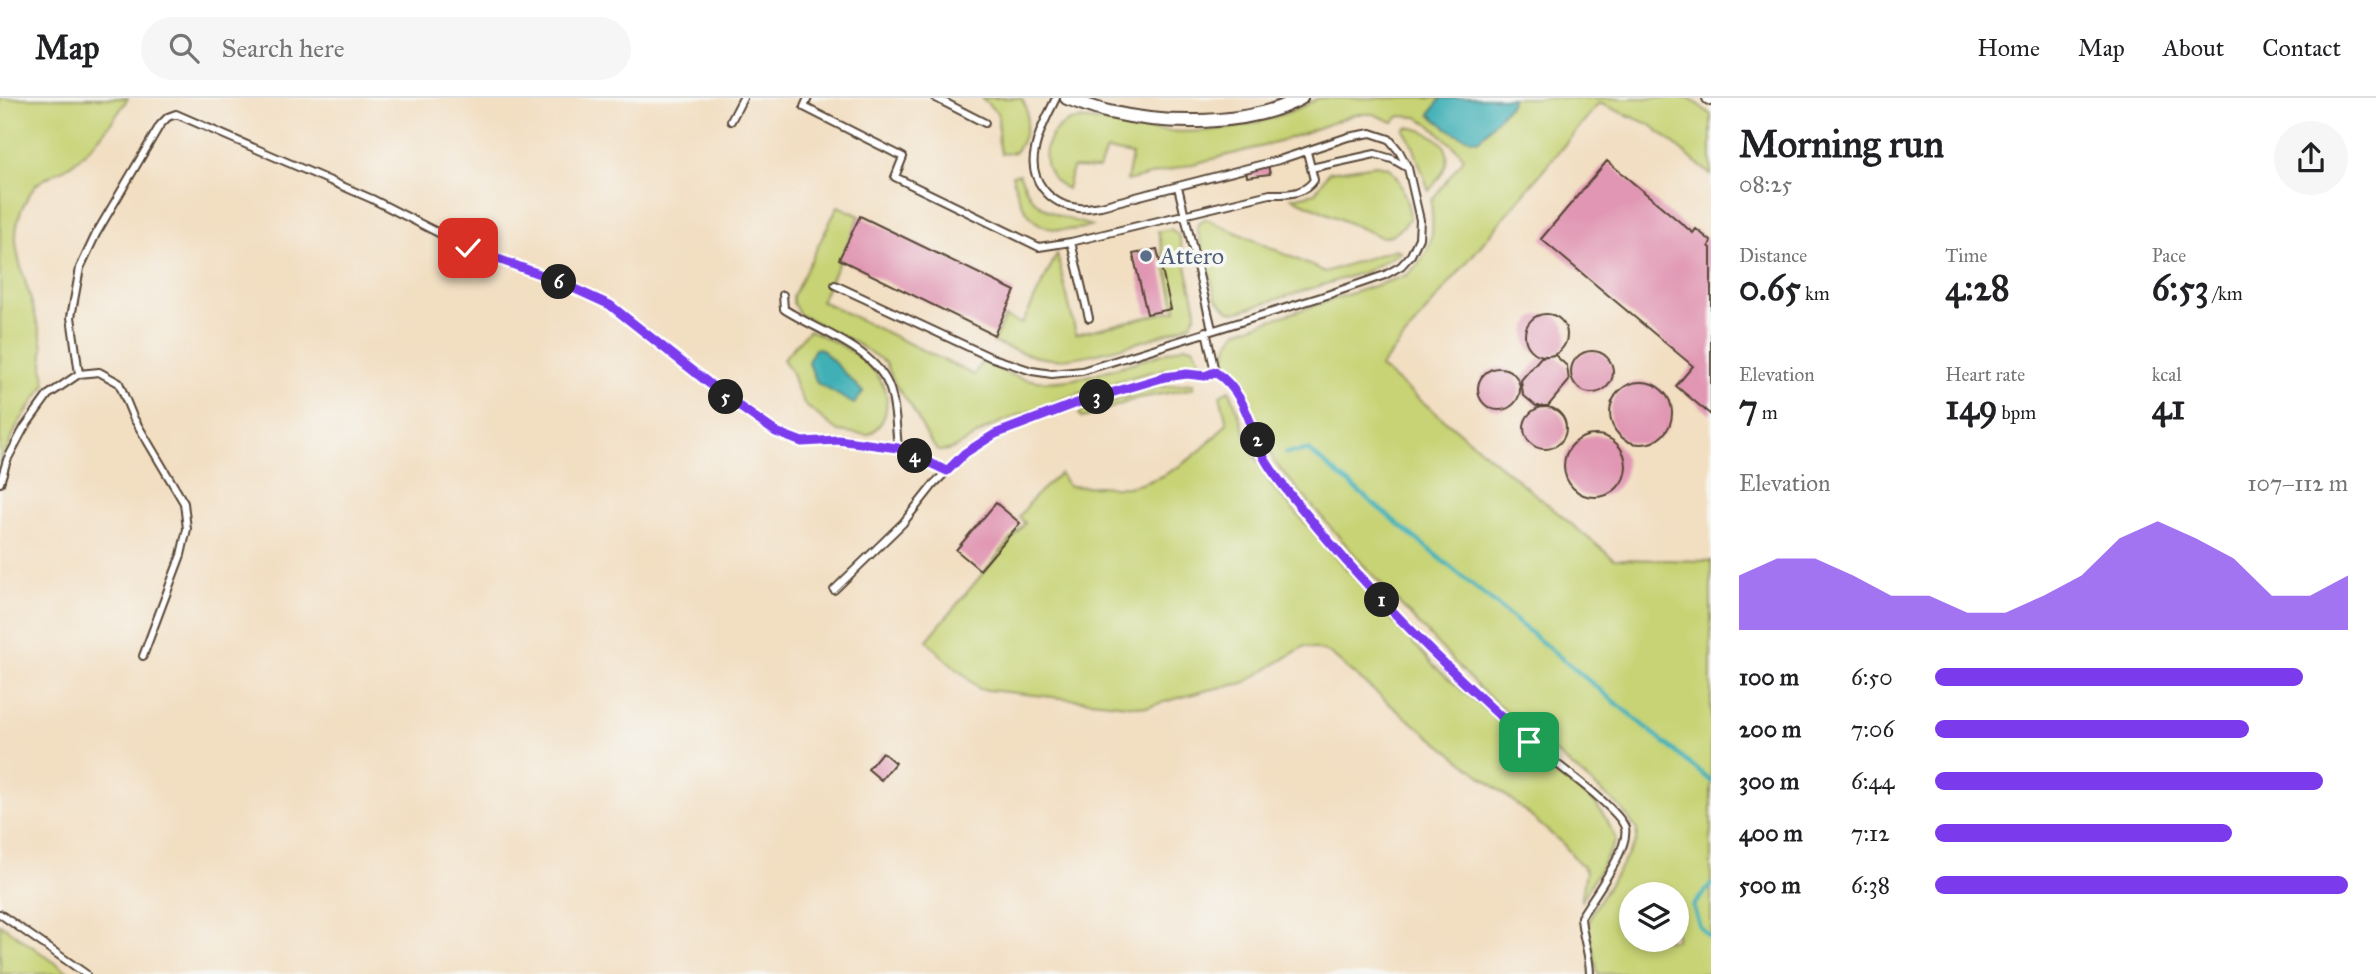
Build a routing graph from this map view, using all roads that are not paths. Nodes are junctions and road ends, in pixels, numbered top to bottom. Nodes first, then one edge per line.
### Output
1 (743, 98) edge
2 (808, 98) edge
3 (936, 98) edge
4 (1056, 98) edge
5 (1067, 98) edge
6 (1301, 98) edge
7 (731, 121) dead end
8 (985, 123) dead end
9 (1307, 152) junction
10 (1311, 168) junction
11 (1408, 168) junction
12 (1178, 187) junction
13 (1184, 214) junction
14 (1071, 242) junction
15 (835, 285) dead end
16 (783, 295) dead end
17 (1090, 318) dead end
18 (1209, 330) junction
19 (1215, 372) junction
20 (79, 374) junction
21 (898, 448) junction
22 (947, 471) junction
23 (0, 484) edge
24 (834, 590) dead end
25 (144, 656) dead end
26 (0, 914) edge
27 (86, 974) edge
28 (1590, 974) edge

1 - 7 lane
2 - 14 lane
3 - 8 lane
4 - 12 lane
5 - 6 street
9 - 10 lane
9 - 11 lane
9 - 12 lane
10 - 11 lane
10 - 13 lane
11 - 18 lane
12 - 13 lane
13 - 14 lane
13 - 18 lane
14 - 17 lane
15 - 18 lane
16 - 21 lane
18 - 19 lane
19 - 22 lane
19 - 28 lane
20 - 21 lane
20 - 23 lane
20 - 25 lane
21 - 22 lane
22 - 24 lane
26 - 27 lane

